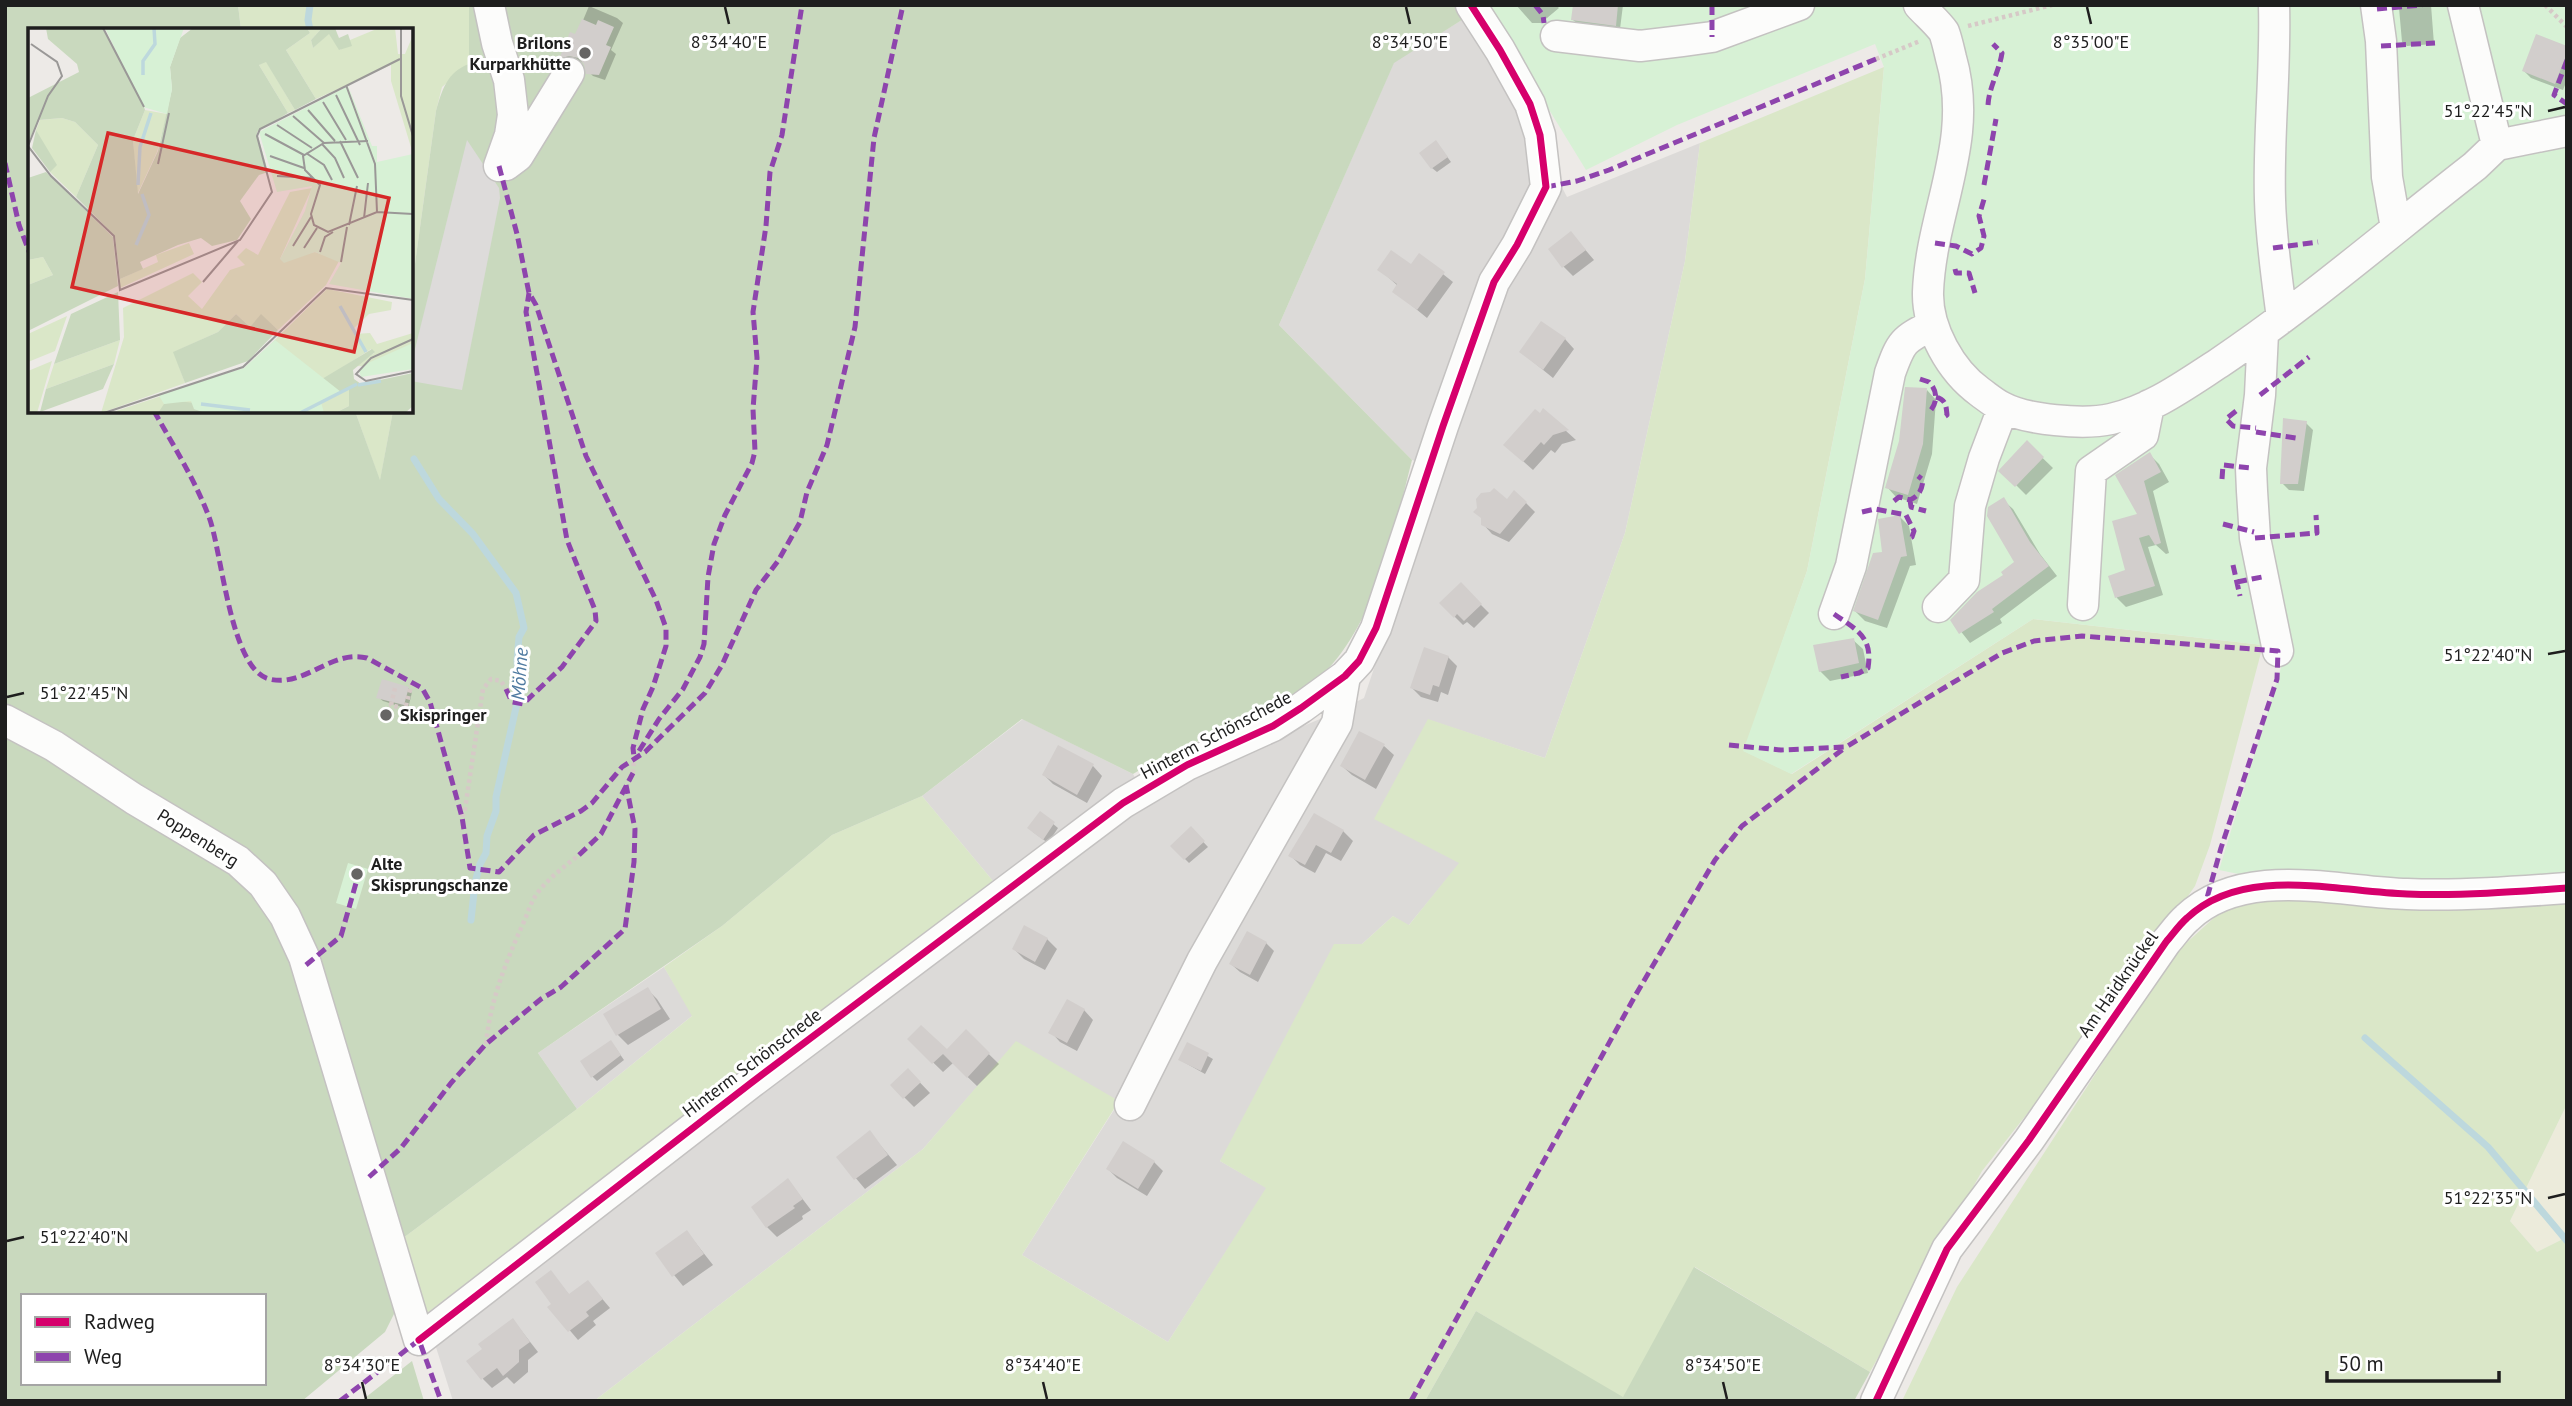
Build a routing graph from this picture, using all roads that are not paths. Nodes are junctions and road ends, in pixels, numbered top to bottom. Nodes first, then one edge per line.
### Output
1 (489, 5) edge
2 (1471, 5) edge
3 (1799, 5) edge
4 (1919, 5) edge
5 (2274, 5) edge
6 (2376, 5) edge
7 (2463, 5) edge
8 (1556, 36) dead end
9 (569, 73) dead end
10 (2567, 131) edge
11 (2497, 145) junction
12 (2396, 228) junction
13 (1933, 325) junction
14 (2273, 326) junction
15 (2149, 405) junction
16 (2003, 408) junction
17 (2083, 605) dead end
18 (1938, 607) dead end
19 (1834, 614) dead end
20 (2278, 650) dead end
21 (1345, 676) junction
22 (5, 720) edge
23 (2567, 888) edge
24 (1130, 1105) dead end
25 (419, 1340) joint
26 (1876, 1401) edge

1 - 9 street
2 - 21 street, Hinterm Schönschede
3 - 8 street
4 - 13 street
5 - 14 street
6 - 12 street
7 - 11 street
10 - 11 street
11 - 12 street
12 - 14 street
13 - 16 street
13 - 19 street
14 - 15 street
14 - 20 street
15 - 16 street
15 - 17 street
16 - 18 street
21 - 24 street, Hinterm Schönschede
21 - 25 street, Hinterm Schönschede
22 - 25 street, Poppenberg
23 - 26 street, Am Haidknückel

